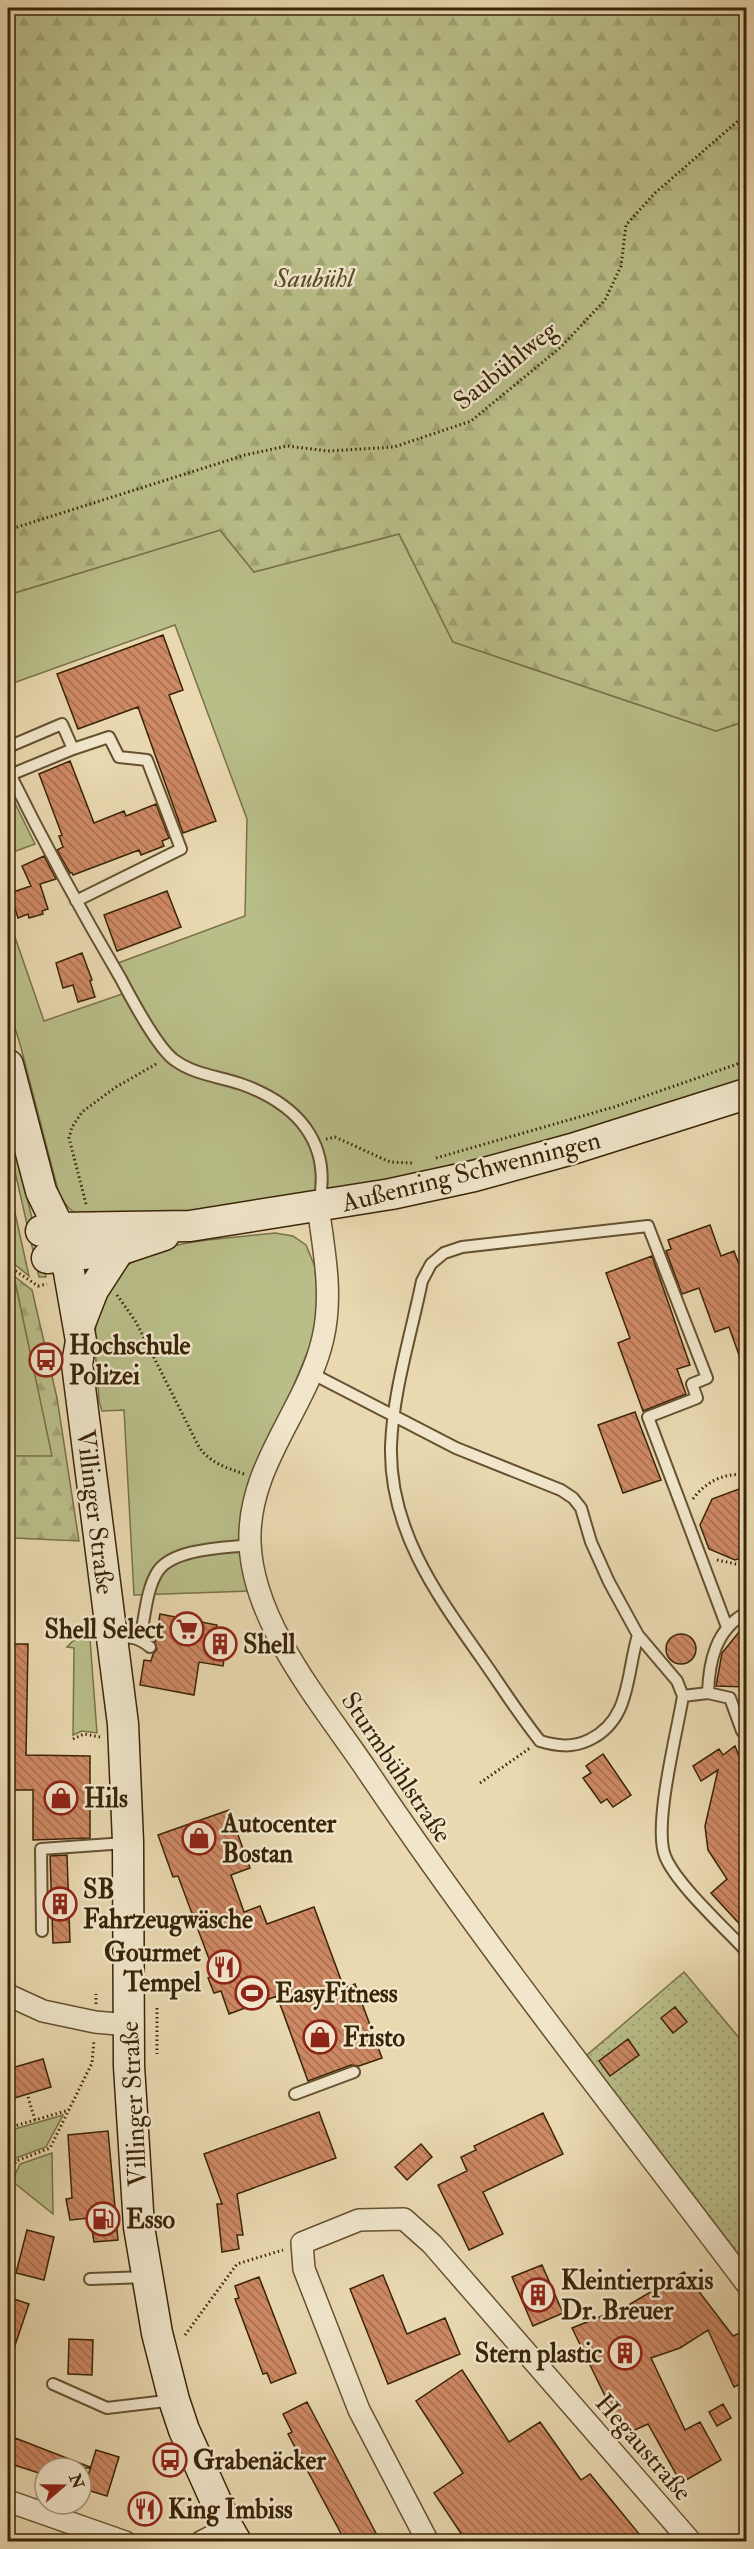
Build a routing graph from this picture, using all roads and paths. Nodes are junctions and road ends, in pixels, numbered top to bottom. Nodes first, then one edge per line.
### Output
1 (747, 114) edge
2 (8, 530) edge
3 (8, 747) edge
4 (73, 749) junction
5 (9, 773) edge
6 (76, 901) junction
7 (172, 1058) junction
8 (747, 1061) edge
9 (8, 1065) edge
10 (747, 1095) edge
11 (316, 1142) junction
12 (427, 1161) dead end
13 (416, 1164) dead end
14 (318, 1207) junction
15 (87, 1208) dead end
16 (190, 1226) junction
17 (119, 1250) junction
18 (52, 1251) junction
19 (8, 1266) edge
20 (110, 1289) dead end
21 (79, 1326) junction
22 (77, 1364) junction
23 (311, 1373) junction
24 (393, 1417) junction
25 (747, 1475) edge
26 (260, 1479) junction
27 (686, 1518) junction
28 (250, 1545) junction
29 (700, 1555) junction
30 (747, 1564) edge
31 (747, 1613) edge
32 (727, 1627) junction
33 (638, 1635) junction
34 (127, 1638) junction
35 (150, 1647) dead end
36 (708, 1693) junction
37 (683, 1696) junction
38 (747, 1735) edge
39 (102, 1737) dead end
40 (73, 1738) dead end
41 (540, 1741) junction
42 (480, 1783) dead end
43 (128, 1842) junction
44 (42, 1931) dead end
45 (747, 1951) edge
46 (8, 1995) edge
47 (157, 2008) dead end
48 (128, 2025) junction
49 (157, 2054) dead end
50 (92, 2063) dead end
51 (354, 2072) dead end
52 (295, 2094) dead end
53 (28, 2097) dead end
54 (70, 2110) junction
55 (35, 2120) junction
56 (8, 2128) edge
57 (8, 2156) edge
58 (16, 2161) junction
59 (8, 2180) edge
60 (302, 2243) junction
61 (147, 2277) junction
62 (90, 2278) dead end
63 (747, 2283) edge
64 (185, 2335) dead end
65 (53, 2384) dead end
66 (174, 2400) junction
67 (8, 2501) edge
68 (232, 2535) edge
69 (125, 2541) edge
70 (201, 2541) edge
71 (428, 2541) edge
72 (691, 2541) edge

1 - 2 path, Saubühlweg
3 - 4 lane
4 - 5 lane
4 - 6 lane
5 - 6 lane
6 - 7 lane
7 - 11 lane
7 - 15 path
8 - 12 path
9 - 18 main road, Villinger Straße
10 - 14 main road, Außenring Schwenningen
11 - 13 path
11 - 14 lane
14 - 16 main road, Außenring Schwenningen
14 - 23 street, Sturmbühlstraße
16 - 17 main road, Außenring Schwenningen
16 - 18 main road, Außenring Schwenningen
17 - 18 main road, Außenring Schwenningen
17 - 21 main road
18 - 19 path
18 - 21 main road, Villinger Straße
18 - 22 main road, Villinger Straße
20 - 26 path
21 - 22 main road, Villinger Straße
22 - 34 main road, Villinger Straße
23 - 24 lane
23 - 26 street, Sturmbühlstraße
24 - 27 lane
24 - 33 lane
24 - 41 lane
25 - 27 path
26 - 28 street, Sturmbühlstraße
27 - 29 lane
28 - 34 lane
28 - 63 street, Sturmbühlstraße
29 - 30 path
29 - 32 lane
31 - 32 lane
32 - 36 lane
33 - 37 lane
33 - 41 lane
34 - 35 lane
34 - 43 main road, Villinger Straße
36 - 37 lane
36 - 38 lane
37 - 45 lane
39 - 40 path
41 - 42 path
43 - 44 lane
43 - 48 main road, Villinger Straße
46 - 48 street
47 - 49 path
48 - 61 main road, Villinger Straße
50 - 54 path
51 - 52 lane
53 - 55 path
54 - 55 path
54 - 58 path
55 - 56 path
57 - 58 path
58 - 59 path
60 - 64 path
60 - 71 street
60 - 72 street, Hegaustraße
61 - 62 lane
61 - 66 main road, Villinger Straße
65 - 66 lane
66 - 68 main road, Villinger Straße
67 - 69 street
68 - 70 street

